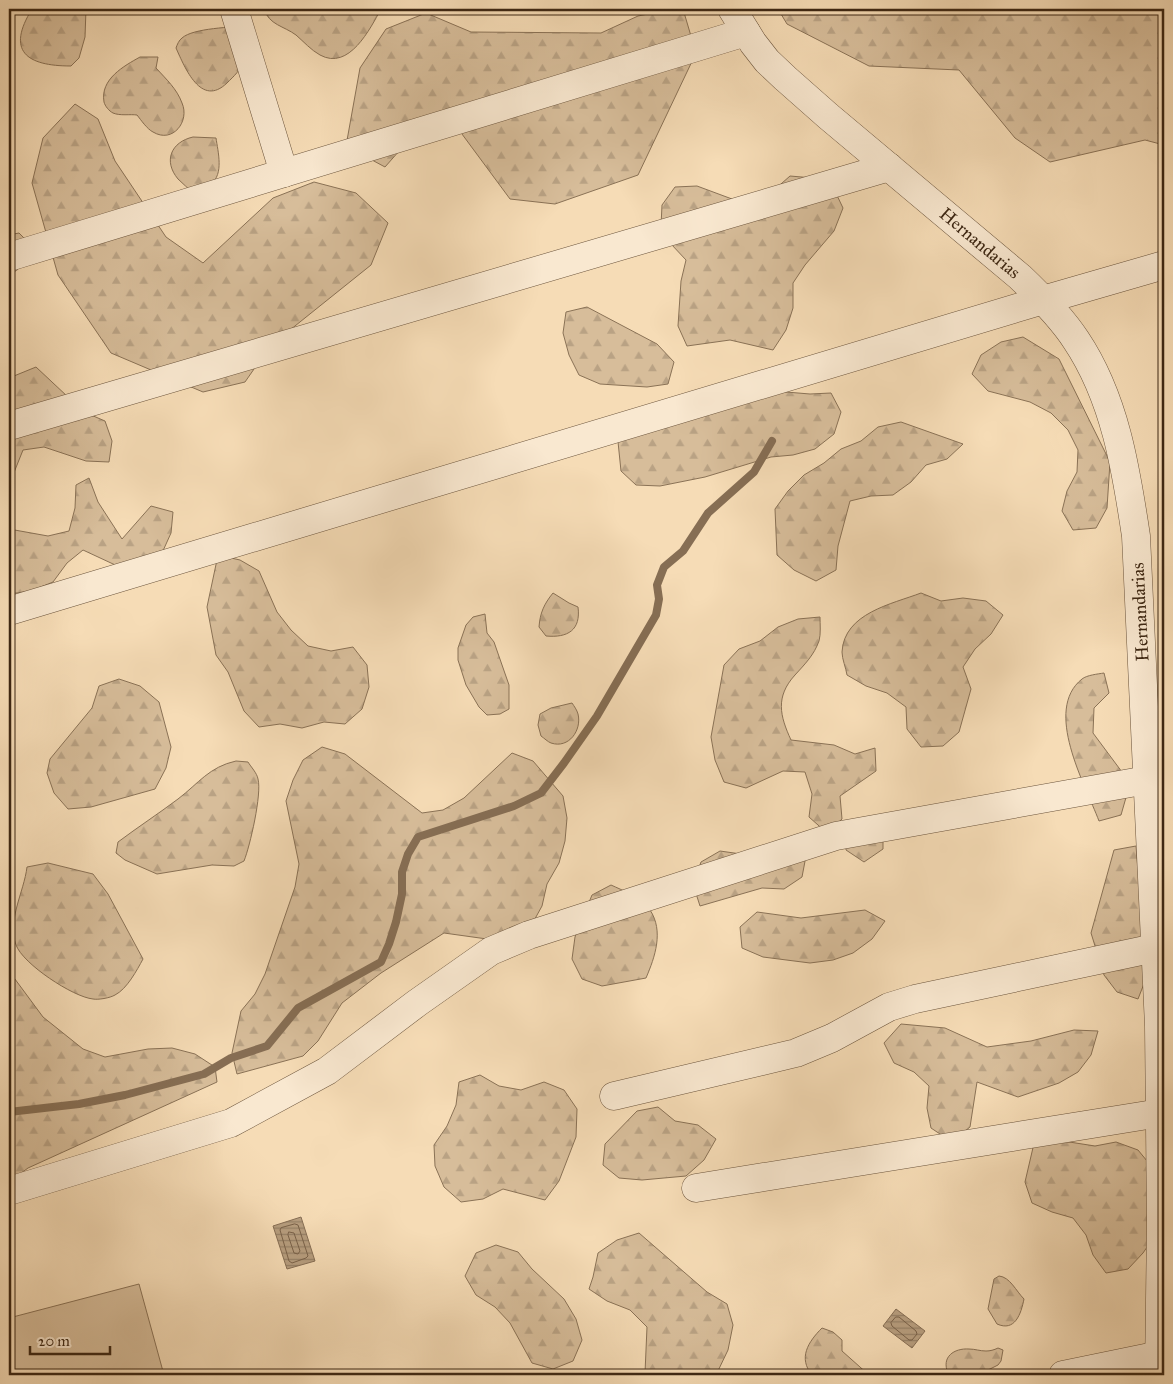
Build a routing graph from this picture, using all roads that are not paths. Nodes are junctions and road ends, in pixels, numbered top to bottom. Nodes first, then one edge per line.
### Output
1 (234, 9) edge
2 (732, 9) edge
3 (746, 32) junction
4 (890, 167) junction
5 (284, 173) junction
6 (9, 257) edge
7 (1164, 266) edge
8 (1043, 300) junction
9 (9, 426) edge
10 (9, 612) edge
11 (1153, 765) edge
12 (1155, 948) junction
13 (1160, 988) edge
14 (614, 1096) dead end
15 (1160, 1113) junction
16 (696, 1188) dead end
17 (9, 1191) edge
18 (1163, 1224) edge
19 (1160, 1365) edge
20 (1063, 1375) edge

1 - 5 street
2 - 3 street, Hernandarias
3 - 4 street, Hernandarias
3 - 5 street
4 - 8 street, Hernandarias
4 - 9 street
5 - 6 street
7 - 8 street
8 - 10 street
8 - 11 street, Hernandarias
11 - 12 street, Hernandarias
11 - 17 street
12 - 13 street, Hernandarias
12 - 14 street
13 - 15 street, Hernandarias
15 - 16 street
15 - 18 street, Hernandarias
18 - 19 street, Hernandarias
19 - 20 street

